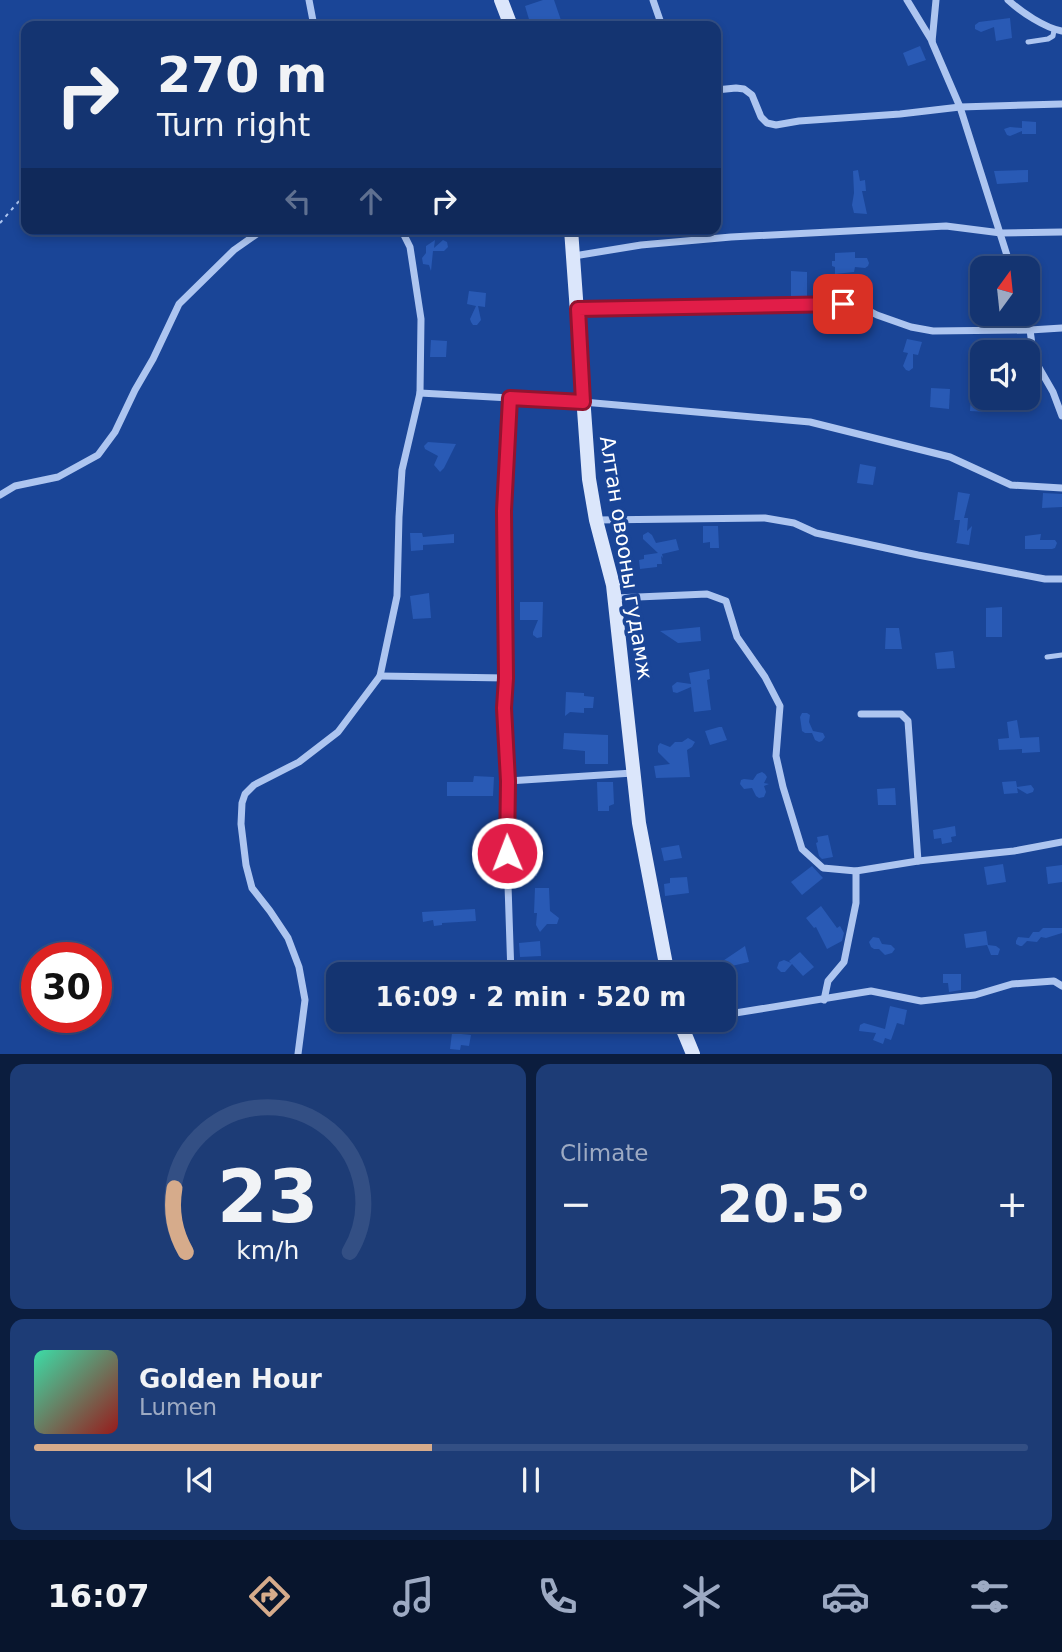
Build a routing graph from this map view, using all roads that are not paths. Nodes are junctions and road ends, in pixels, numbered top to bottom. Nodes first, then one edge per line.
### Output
1 (309, 0) edge
2 (501, 0) edge
3 (653, 0) edge
4 (660, 0) edge
5 (907, 0) edge
6 (936, 0) edge
7 (1007, 0) edge
8 (657, 9) junction
9 (313, 21) edge
10 (509, 21) edge
11 (661, 21) edge
12 (1058, 30) edge
13 (933, 42) junction
14 (1028, 42) dead end
15 (721, 90) edge
16 (1062, 104) edge
17 (960, 107) junction
18 (1062, 232) edge
19 (1001, 233) junction
20 (255, 235) edge
21 (404, 235) edge
22 (572, 235) edge
23 (574, 256) junction
24 (1008, 256) edge
25 (578, 309) junction
26 (1029, 326) edge
27 (1062, 328) edge
28 (1030, 330) junction
29 (1058, 392) edge
30 (420, 393) junction
31 (510, 398) junction
32 (583, 402) junction
33 (1062, 416) edge
34 (1062, 488) edge
35 (0, 495) edge
36 (596, 520) junction
37 (1062, 579) edge
38 (615, 598) junction
39 (1062, 654) edge
40 (1047, 657) dead end
41 (380, 676) junction
42 (506, 678) junction
43 (860, 714) dead end
44 (634, 773) junction
45 (508, 781) junction
46 (1062, 842) edge
47 (918, 861) junction
48 (856, 871) junction
49 (511, 962) edge
50 (666, 962) edge
51 (1062, 986) edge
52 (824, 1000) junction
53 (736, 1013) edge
54 (684, 1032) edge
55 (298, 1054) edge
56 (693, 1054) edge

1 - 9 street
2 - 10 main road
3 - 8 street
4 - 8 street
5 - 13 street
6 - 13 street
7 - 12 street
8 - 11 street
12 - 14 lane
13 - 17 street
15 - 17 street
16 - 17 street
17 - 19 street
18 - 19 street
19 - 23 street
19 - 24 street
20 - 35 street
21 - 30 street
22 - 23 main road, Алтан овооны гудамж
23 - 25 main road, Алтан овооны гудамж
25 - 28 street
25 - 32 main road, Алтан овооны гудамж
26 - 28 street
27 - 28 street
28 - 29 street
29 - 33 street
30 - 31 street
30 - 41 street
31 - 32 street
31 - 42 street
32 - 34 street
32 - 36 main road, Алтан овооны гудамж
36 - 37 street
36 - 38 main road, Алтан овооны гудамж
38 - 44 main road, Алтан овооны гудамж
38 - 48 street
39 - 40 lane
41 - 42 street
41 - 55 street
42 - 45 street
43 - 47 street
44 - 45 street
44 - 50 main road, Алтан овооны гудамж
45 - 49 street
46 - 47 street
47 - 48 street
48 - 52 street
51 - 52 street
52 - 53 street
54 - 56 main road

